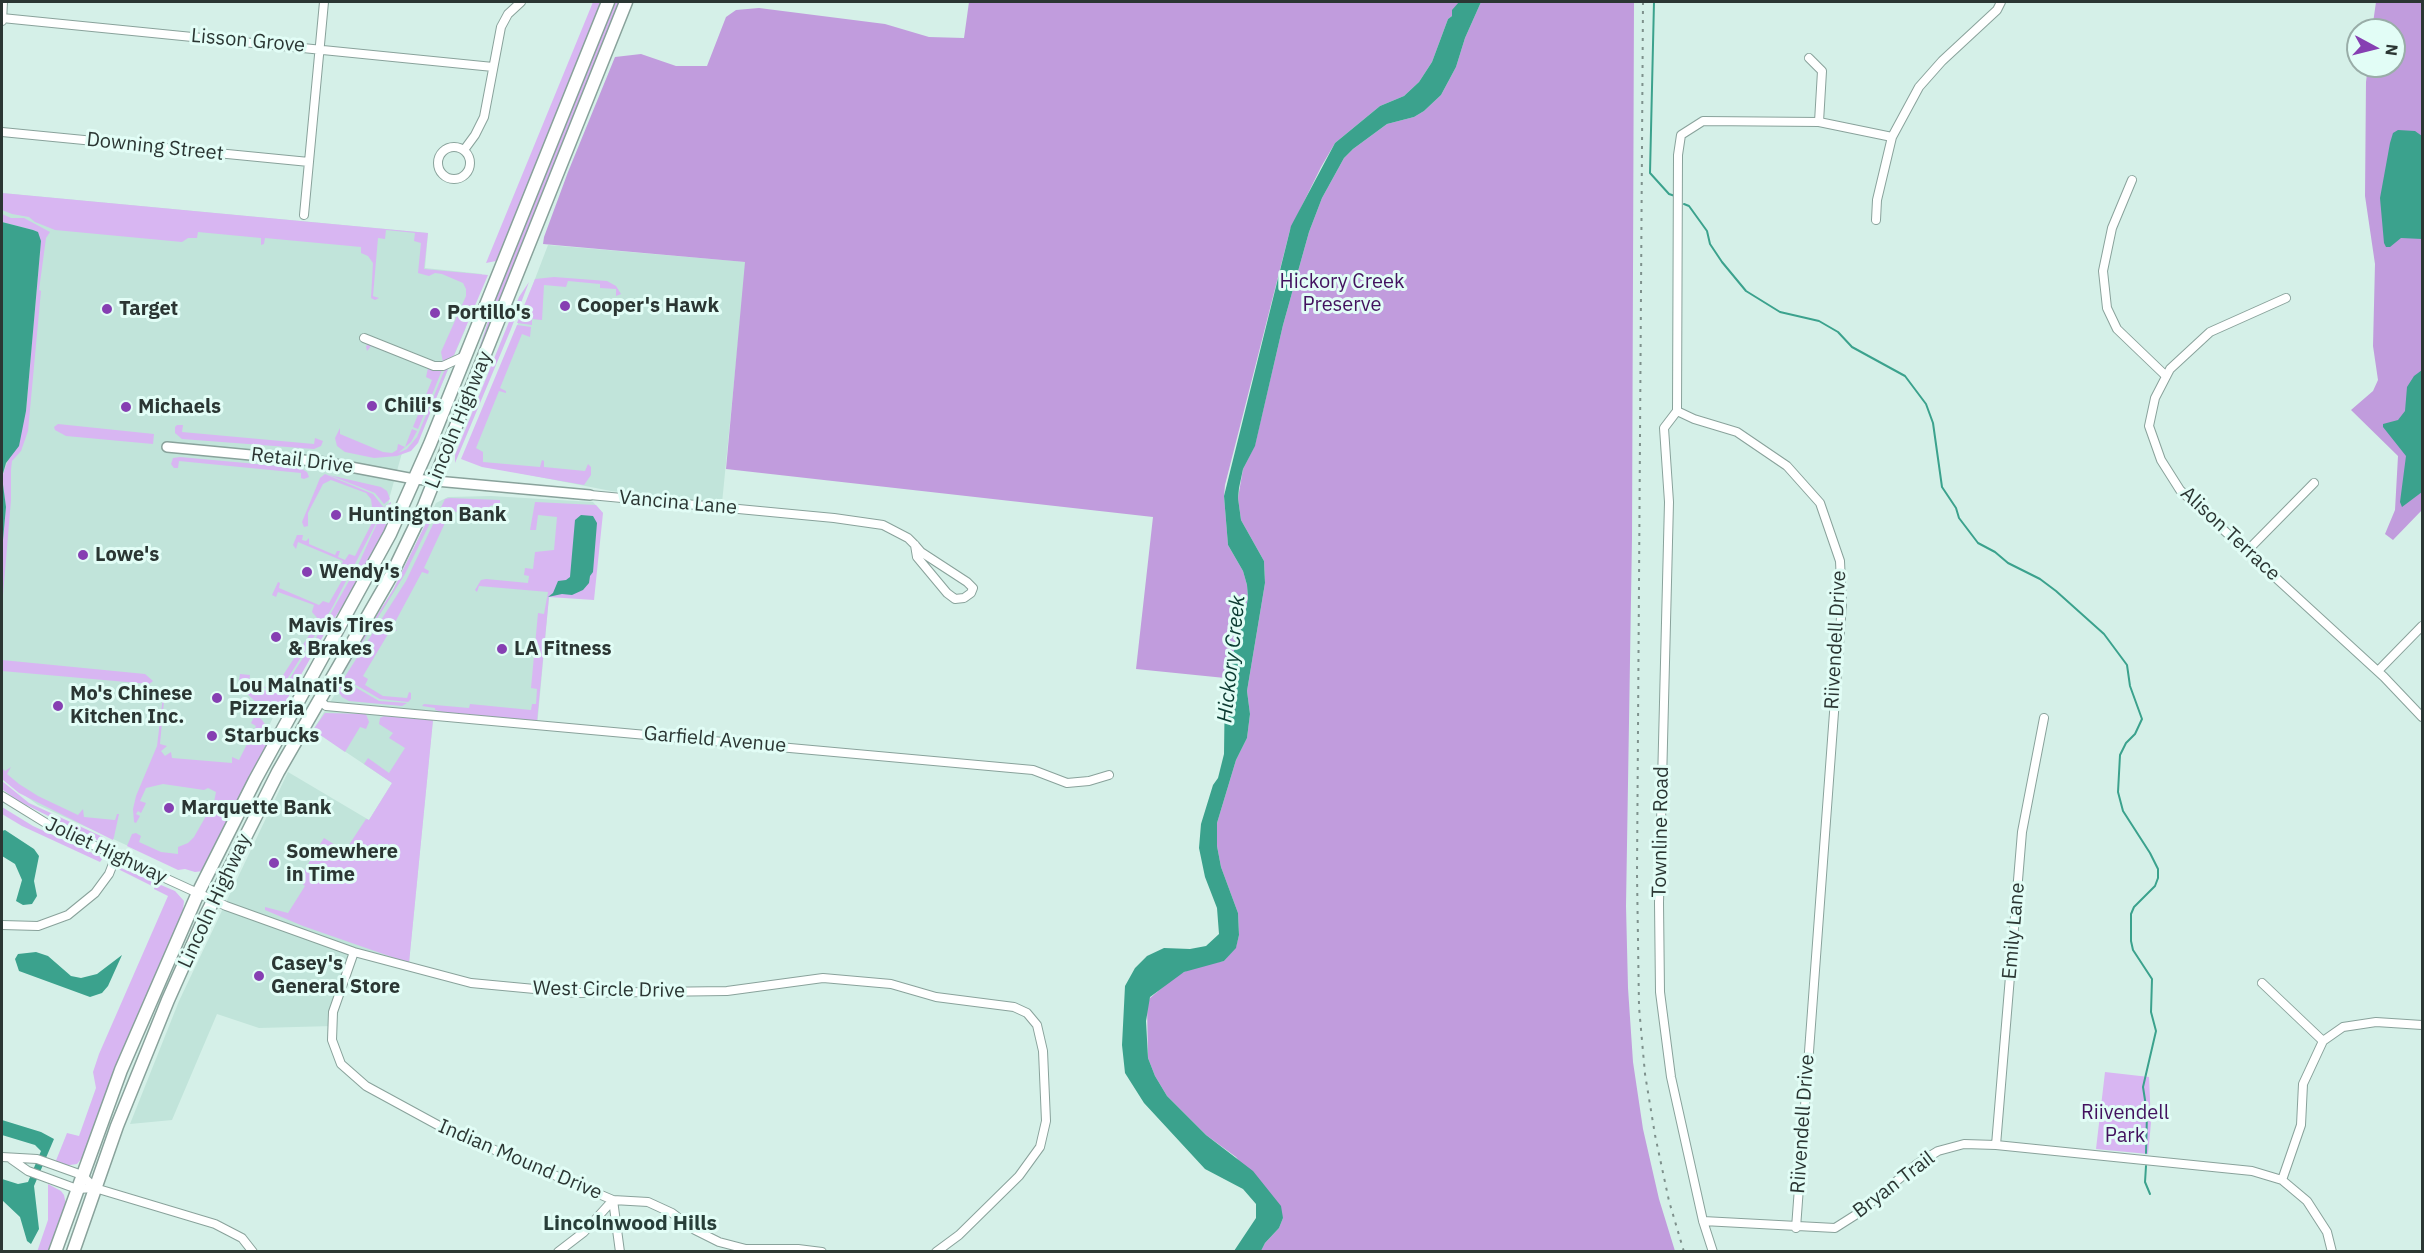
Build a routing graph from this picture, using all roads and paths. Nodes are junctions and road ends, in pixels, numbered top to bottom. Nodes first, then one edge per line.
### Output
1 (3, 2) edge
2 (324, 2) edge
3 (521, 2) edge
4 (608, 2) edge
5 (626, 2) edge
6 (2001, 2) edge
7 (2, 20) edge
8 (320, 48) junction
9 (1809, 58) dead end
10 (493, 67) junction
11 (1819, 122) junction
12 (2, 132) edge
13 (1893, 137) junction
14 (464, 150) junction
15 (309, 162) junction
16 (2132, 180) dead end
17 (304, 215) dead end
18 (1876, 220) dead end
19 (2286, 298) dead end
20 (364, 338) dead end
21 (465, 356) junction
22 (2166, 376) junction
23 (1677, 411) junction
24 (167, 447) dead end
25 (414, 479) junction
26 (435, 481) junction
27 (2314, 483) dead end
28 (590, 495) joint
29 (915, 545) junction
30 (2247, 552) junction
31 (2422, 626) edge
32 (2378, 672) junction
33 (319, 700) junction
34 (2422, 717) edge
35 (2044, 718) dead end
36 (1109, 775) dead end
37 (2, 796) edge
38 (116, 856) junction
39 (198, 893) junction
40 (214, 901) junction
41 (2, 925) edge
42 (354, 952) junction
43 (2262, 983) dead end
44 (2422, 1025) edge
45 (2323, 1041) junction
46 (1996, 1145) junction
47 (2, 1157) edge
48 (11, 1159) junction
49 (82, 1175) junction
50 (2282, 1180) junction
51 (95, 1188) junction
52 (77, 1189) junction
53 (613, 1200) junction
54 (1703, 1221) junction
55 (1796, 1228) junction
56 (55, 1251) edge
57 (73, 1251) edge
58 (253, 1251) edge
59 (558, 1251) edge
60 (620, 1251) edge
61 (822, 1251) edge
62 (936, 1251) edge
63 (1713, 1251) edge
64 (2332, 1251) edge

1 - 7 street
2 - 8 street
3 - 10 street
4 - 21 main road, Lincoln Highway
5 - 26 main road, Lincoln Highway
6 - 13 street
7 - 8 street, Lisson Grove
8 - 10 street, Lisson Grove
8 - 15 street
9 - 11 street
10 - 14 street
11 - 13 street
11 - 23 street
12 - 15 street, Downing Street
13 - 18 street
14 - 14 street
15 - 17 street
16 - 22 street
19 - 22 street, Alison Terrace
20 - 21 street
21 - 25 main road, Lincoln Highway
22 - 30 street, Alison Terrace
23 - 54 street, Townline Road
23 - 55 street, Riivendell Drive
24 - 25 street, Retail Drive
25 - 26 street, Retail Drive
25 - 39 main road, Lincoln Highway
26 - 28 street, Vancina Lane
26 - 33 main road, Lincoln Highway
27 - 30 street
28 - 29 street, Vancina Lane
29 - 29 street, Vancina Lane
30 - 32 street, Alison Terrace
31 - 32 street
32 - 34 street, Alison Terrace
33 - 36 street, Garfield Avenue
33 - 40 main road, Lincoln Highway
35 - 46 street, Emily Lane
37 - 38 street, Joliet Highway
38 - 39 street, Joliet Highway
38 - 41 street
39 - 40 street, Joliet Highway
39 - 49 main road, Lincoln Highway
40 - 42 street, West Circle Drive
40 - 51 main road, Lincoln Highway
42 - 53 street, Indian Mound Drive
42 - 62 street, West Circle Drive
43 - 45 street
44 - 45 street
45 - 50 street
46 - 50 street, Bryan Trail
46 - 55 street, Bryan Trail
47 - 48 street
48 - 49 street
48 - 52 street
49 - 51 street
49 - 52 main road, Lincoln Highway
50 - 64 street, Bryan Trail
51 - 52 street
51 - 57 main road, Lincoln Highway
51 - 58 street
52 - 56 main road, Lincoln Highway
53 - 59 street
53 - 60 street
53 - 61 street, Indian Mound Drive
54 - 55 street, Bryan Trail
54 - 63 street, Townline Road

